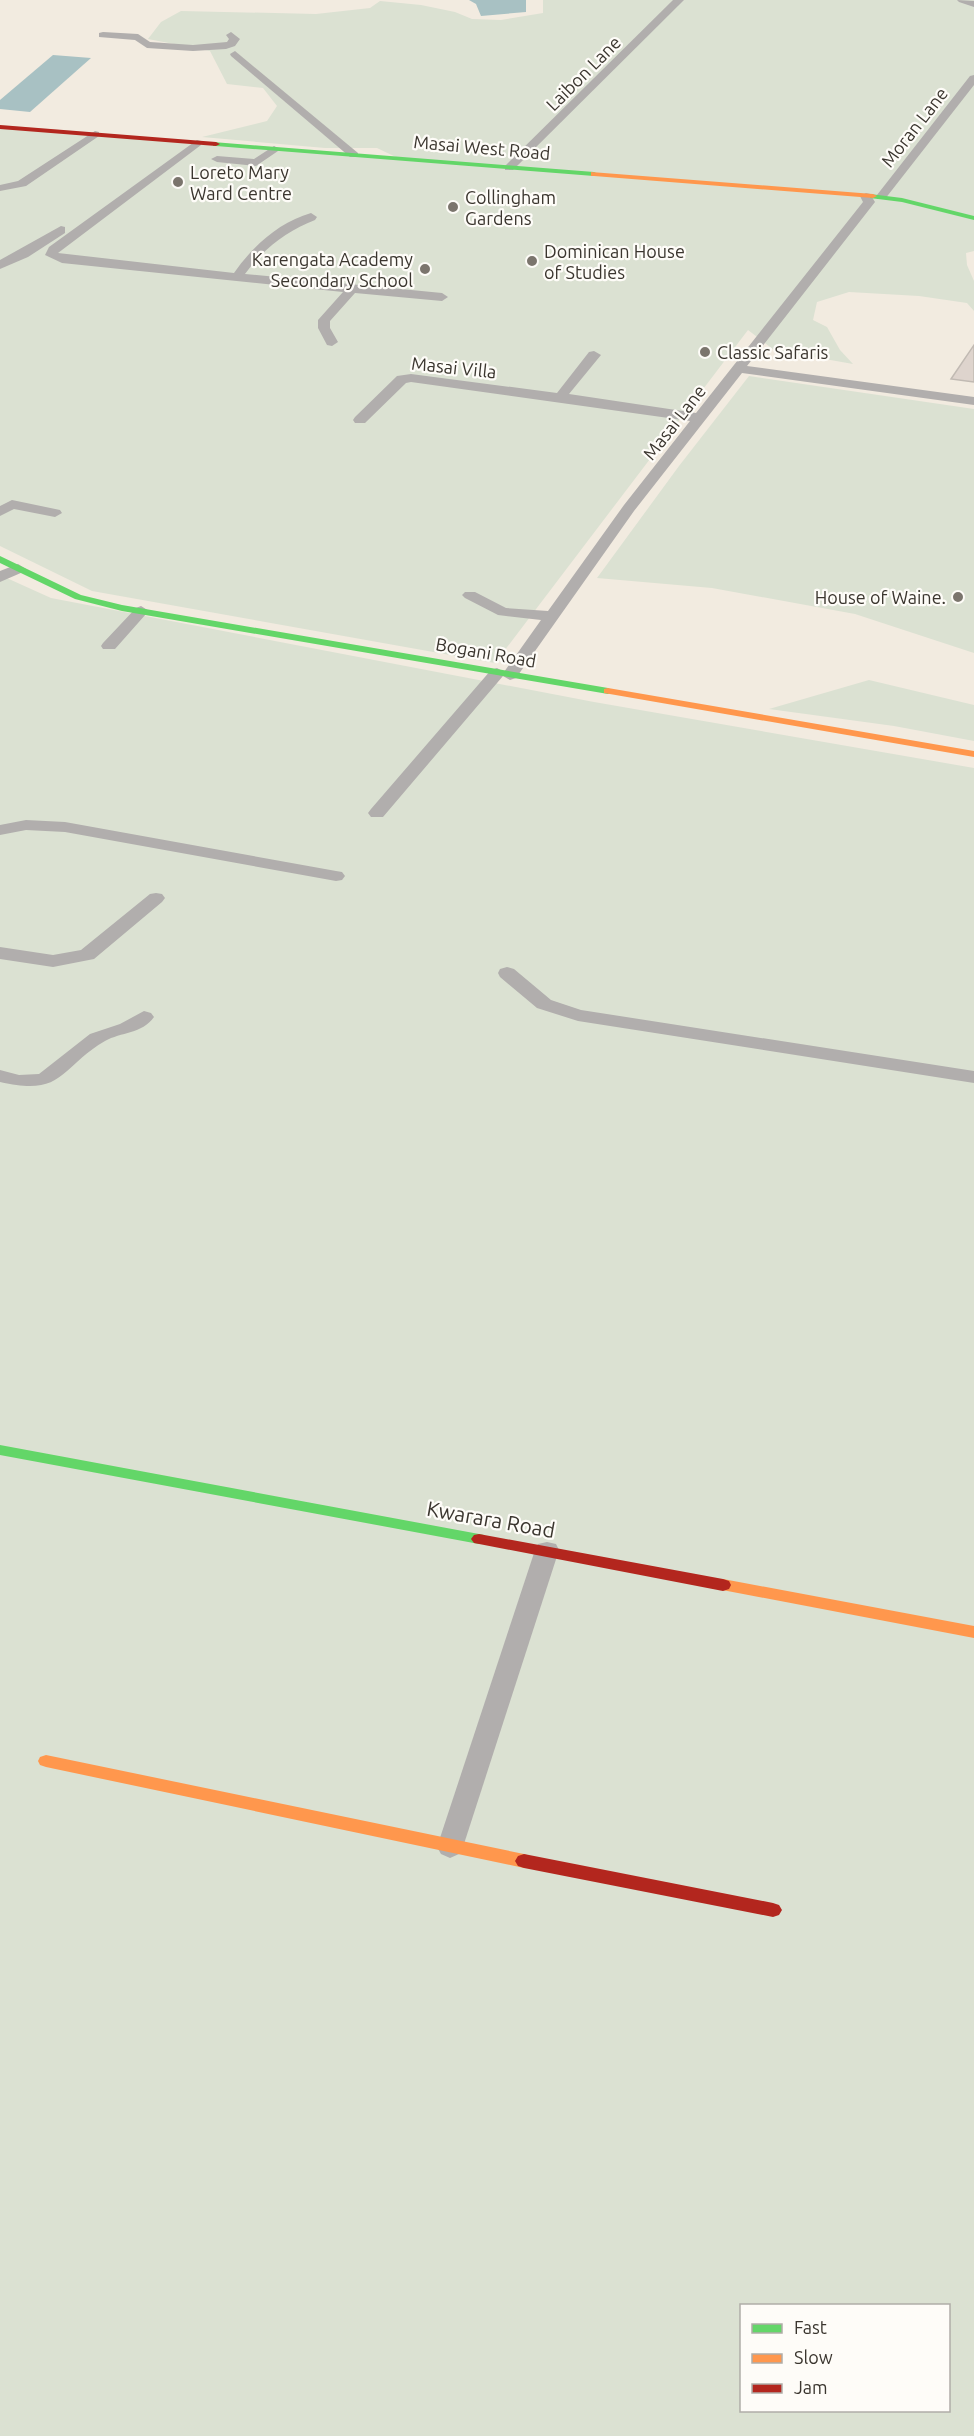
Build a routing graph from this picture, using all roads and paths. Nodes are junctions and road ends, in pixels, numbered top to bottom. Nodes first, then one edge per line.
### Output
1 (679, 0) edge
2 (962, 0) edge
3 (974, 4) edge
4 (103, 35) dead end
5 (231, 35) dead end
6 (235, 54) dead end
7 (974, 78) edge
8 (0, 127) edge
9 (95, 134) junction
10 (190, 142) junction
11 (273, 149) junction
12 (354, 155) junction
13 (218, 159) dead end
14 (509, 168) junction
15 (0, 188) edge
16 (866, 196) junction
17 (881, 197) junction
18 (311, 217) dead end
19 (974, 218) edge
20 (0, 252) edge
21 (24, 254) junction
22 (0, 265) edge
23 (238, 276) junction
24 (352, 290) junction
25 (442, 297) dead end
26 (332, 342) dead end
27 (594, 355) dead end
28 (739, 369) junction
29 (560, 397) junction
30 (974, 401) edge
31 (699, 418) junction
32 (360, 420) dead end
33 (0, 512) edge
34 (55, 513) dead end
35 (0, 559) edge
36 (18, 569) junction
37 (0, 576) edge
38 (470, 595) dead end
39 (141, 611) junction
40 (551, 616) junction
41 (109, 646) dead end
42 (503, 674) junction
43 (974, 754) edge
44 (377, 813) dead end
45 (0, 830) edge
46 (336, 876) dead end
47 (156, 898) dead end
48 (0, 952) edge
49 (507, 973) dead end
50 (144, 1017) dead end
51 (0, 1076) edge
52 (974, 1077) edge
53 (0, 1450) edge
54 (547, 1550) junction
55 (974, 1632) edge
56 (46, 1761) dead end
57 (450, 1847) junction
58 (772, 1910) dead end

1 - 14 street, Laibon Lane
2 - 3 street
4 - 5 street
6 - 12 street
7 - 17 street, Moran Lane
8 - 9 street, Masai West Road
9 - 10 street, Masai West Road
9 - 15 street
10 - 11 street, Masai West Road
10 - 21 street
10 - 23 street
11 - 12 street, Masai West Road
11 - 13 street
12 - 14 street, Masai West Road
14 - 16 street, Masai West Road
16 - 17 street, Masai West Road
16 - 28 street, Masai Lane
17 - 19 street, Masai West Road
18 - 23 street
20 - 21 street
21 - 22 street
23 - 24 street
24 - 25 street
24 - 26 street
27 - 29 street
28 - 30 street
28 - 31 street, Masai Lane
29 - 31 street, Masai Villa
29 - 32 street, Masai Villa
31 - 40 street, Masai Lane
33 - 34 street
35 - 36 street, Bogani Road
36 - 37 street
36 - 39 street, Bogani Road
38 - 40 street
39 - 41 street
39 - 42 street, Bogani Road
40 - 42 street, Masai Lane
42 - 43 street, Bogani Road
42 - 44 street, Masai Lane
45 - 46 street
47 - 48 street
49 - 52 street
50 - 51 street
53 - 54 street, Kwarara Road
54 - 55 street, Kwarara Road
54 - 57 street
56 - 57 street
57 - 58 street

